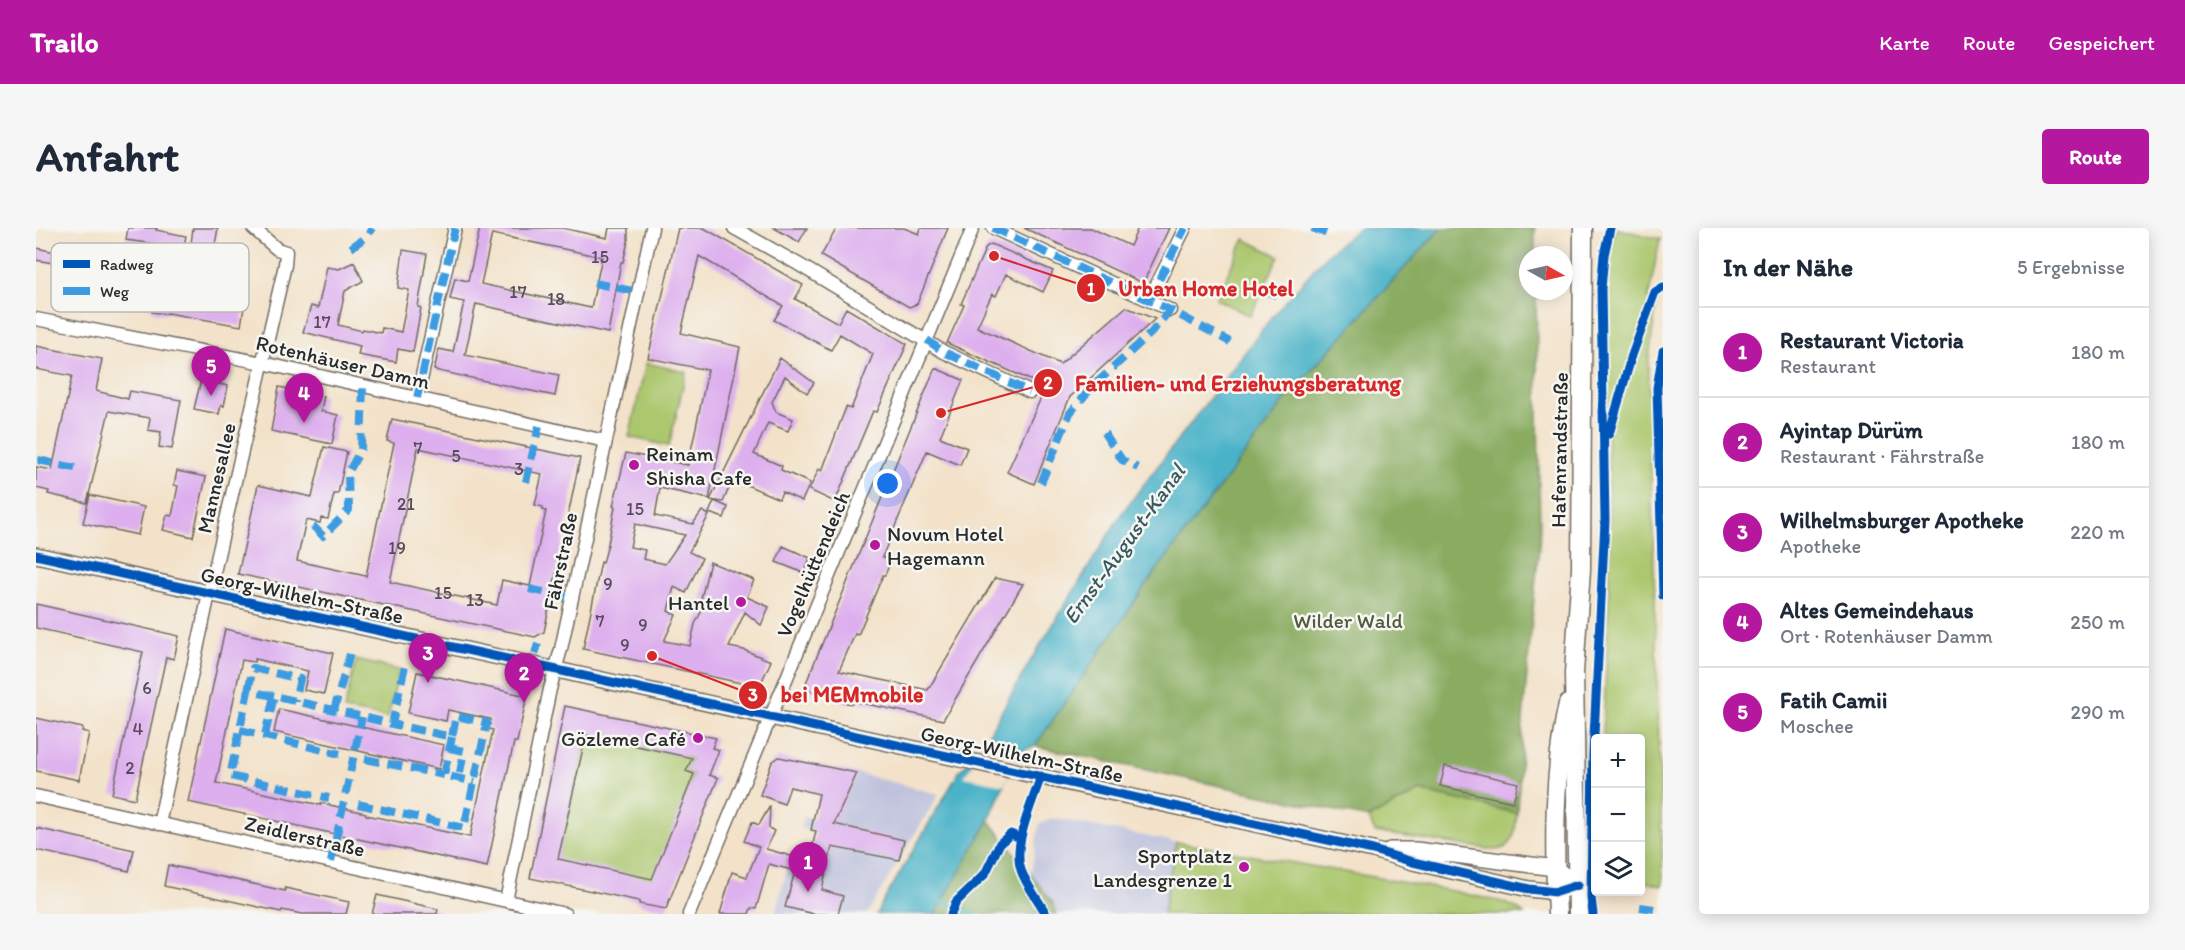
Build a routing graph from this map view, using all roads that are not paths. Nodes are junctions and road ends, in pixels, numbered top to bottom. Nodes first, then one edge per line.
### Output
1 (253, 228) edge
2 (455, 228) edge
3 (652, 228) edge
4 (734, 228) edge
5 (973, 228) edge
6 (993, 228) edge
7 (1185, 228) edge
8 (1582, 228) edge
9 (1149, 300) junction
10 (1170, 310) dead end
11 (36, 319) edge
12 (927, 340) junction
13 (263, 363) junction
14 (1030, 392) dead end
15 (417, 398) junction
16 (605, 441) junction
17 (36, 555) edge
18 (209, 594) junction
19 (556, 669) junction
20 (1574, 673) junction
21 (770, 716) junction
22 (36, 796) edge
23 (159, 824) junction
24 (1373, 850) junction
25 (1555, 868) junction
26 (1578, 885) junction
27 (1556, 892) junction
28 (506, 901) junction
29 (565, 914) edge
30 (688, 914) edge
31 (1557, 914) edge
32 (1578, 914) edge

1 - 13 street, Mannesallee
2 - 15 street
3 - 16 street, Fährstraße
4 - 12 street
5 - 12 street, Vogelhüttendeich
6 - 9 street
7 - 9 street
8 - 20 main road, Hafenrandstraße
9 - 10 street
11 - 13 street, Rotenhäuser Damm
12 - 14 street
12 - 21 street, Vogelhüttendeich
13 - 15 street, Rotenhäuser Damm
13 - 18 street, Mannesallee
15 - 16 street, Rotenhäuser Damm
16 - 19 street, Fährstraße
17 - 18 street, Georg-Wilhelm-Straße
18 - 19 street, Georg-Wilhelm-Straße
18 - 23 street, Mannesallee
19 - 21 street, Georg-Wilhelm-Straße
19 - 28 street, Fährstraße
20 - 25 main road, Hafenrandstraße
20 - 26 main road, Hafenrandstraße
21 - 24 street, Georg-Wilhelm-Straße
21 - 30 street, Vogelhüttendeich
22 - 23 street, Zeidlerstraße
23 - 28 street, Zeidlerstraße
24 - 25 street, Georg-Wilhelm-Straße
24 - 27 street, Georg-Wilhelm-Straße
25 - 26 street
25 - 27 main road, Hafenrandstraße
26 - 27 street, Georg-Wilhelm-Straße
26 - 32 main road, Hafenrandstraße
27 - 31 main road, Hafenrandstraße
28 - 29 street, Zeidlerstraße

